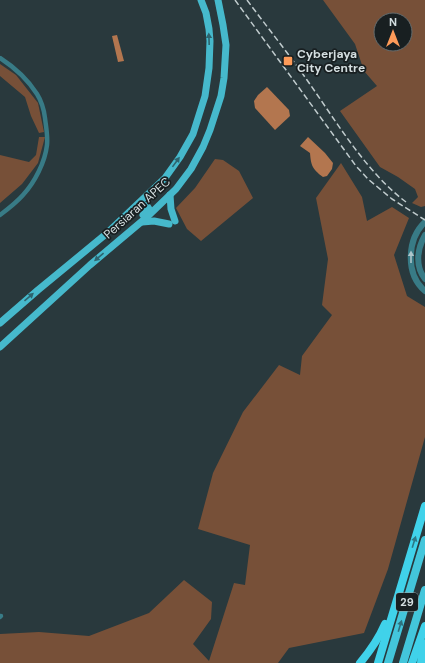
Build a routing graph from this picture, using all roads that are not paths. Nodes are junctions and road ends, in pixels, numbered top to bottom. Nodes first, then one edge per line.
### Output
1 (201, 0) edge
2 (218, 0) edge
3 (0, 58) edge
4 (170, 195) junction
5 (0, 215) edge
6 (142, 222) junction
7 (425, 222) edge
8 (106, 234) junction
9 (425, 235) edge
10 (116, 242) junction
11 (425, 279) edge
12 (425, 291) edge
13 (0, 323) edge
14 (0, 347) edge
15 (425, 506) edge
16 (425, 540) edge
17 (403, 579) junction
18 (425, 590) edge
19 (425, 627) edge
20 (360, 663) edge
21 (378, 663) edge
22 (388, 663) edge
23 (403, 663) edge
24 (412, 663) edge
25 (422, 663) edge

8 -> 1 main road, Persiaran APEC
2 - 4 main road, Persiaran APEC
3 - 5 street
4 - 6 main road, Persiaran APEC
4 - 6 main road
6 - 10 main road, Persiaran APEC
12 -> 7 street
8 - 10 main road
13 -> 8 main road, Persiaran APEC
9 - 11 street
10 -> 14 main road, Persiaran APEC
17 -> 15 highway
22 -> 16 highway, 29
17 - 20 highway
17 - 21 highway
18 - 23 highway, 29
19 - 24 highway
19 - 25 highway

